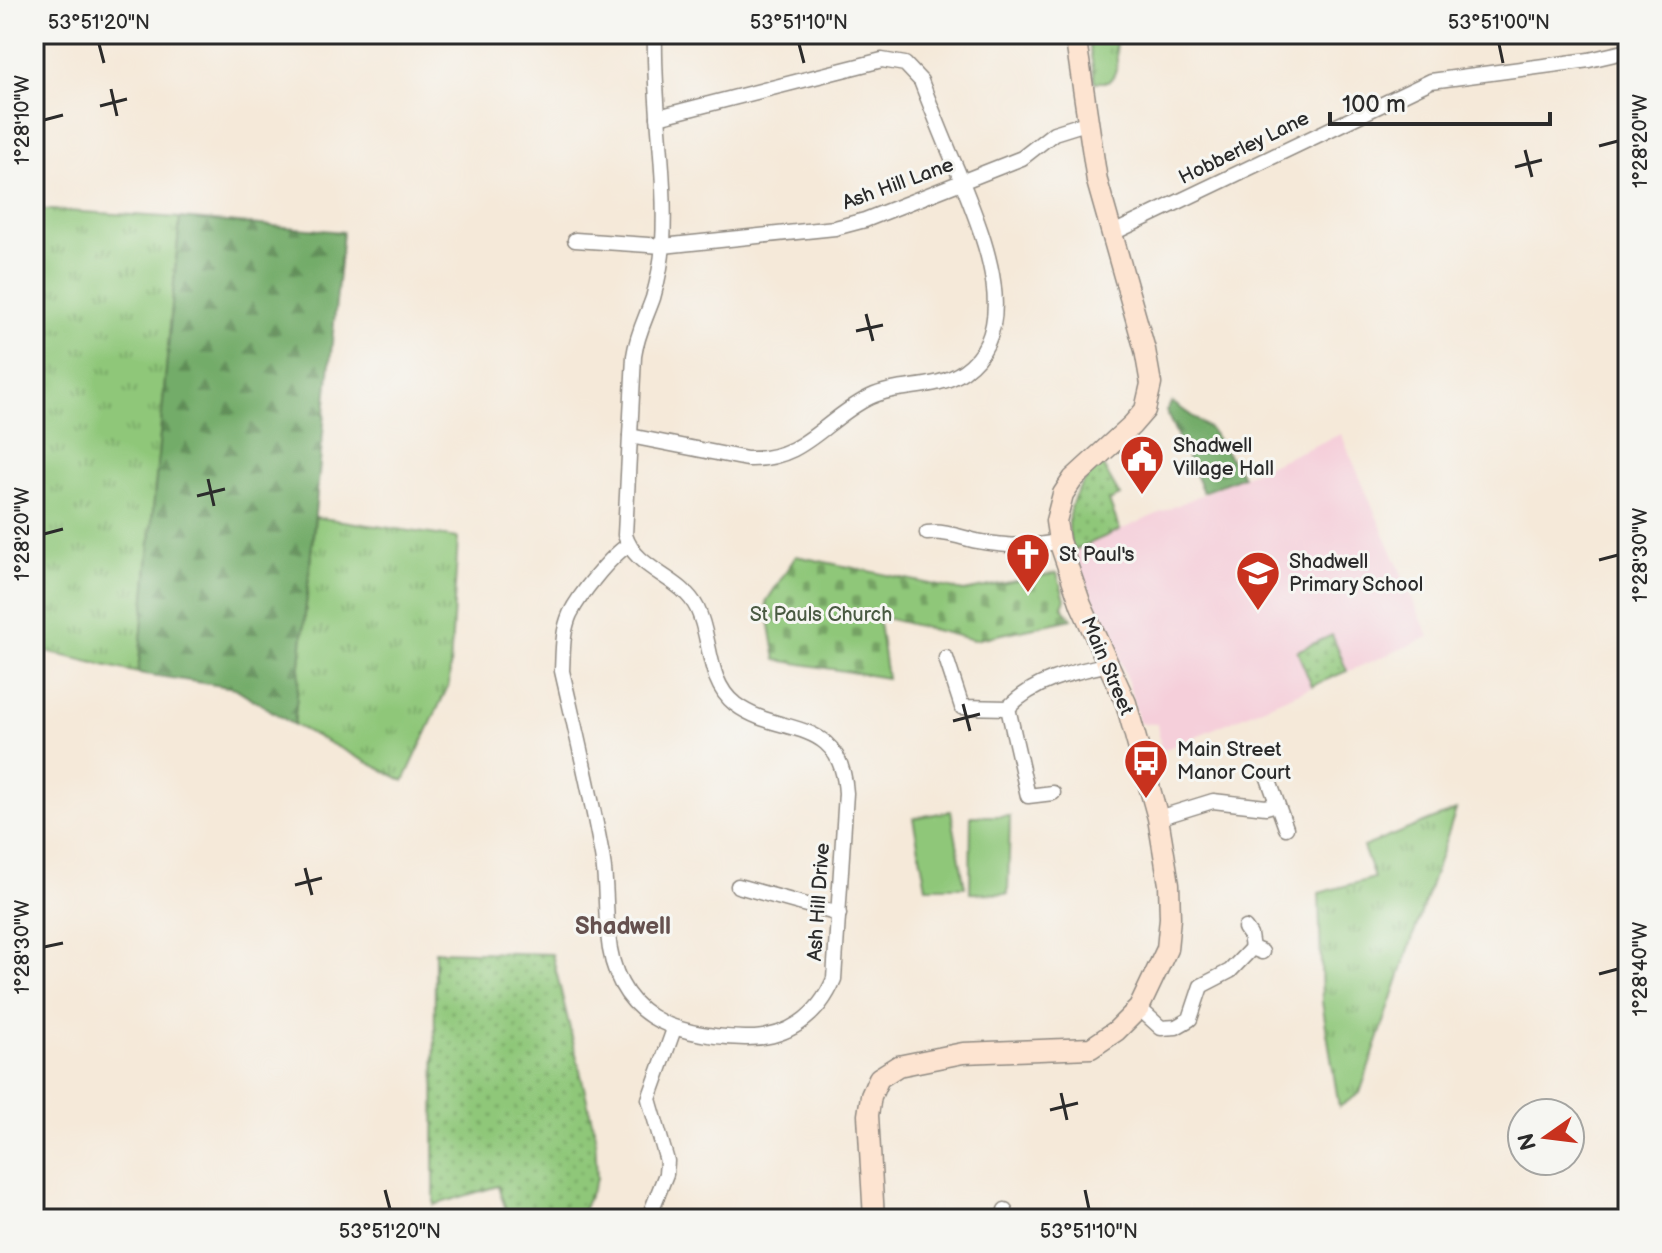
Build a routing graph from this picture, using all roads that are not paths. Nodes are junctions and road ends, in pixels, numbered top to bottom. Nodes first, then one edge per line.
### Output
1 (655, 34) edge
2 (1075, 34) edge
3 (1628, 51) edge
4 (658, 117) junction
5 (1086, 123) junction
6 (962, 182) junction
7 (1111, 234) junction
8 (575, 240) dead end
9 (663, 246) junction
10 (630, 436) junction
11 (927, 533) dead end
12 (1059, 541) junction
13 (628, 545) junction
14 (946, 658) dead end
15 (1109, 664) junction
16 (1008, 708) junction
17 (1268, 778) dead end
18 (1053, 793) dead end
19 (1277, 804) junction
20 (1158, 818) junction
21 (1286, 828) dead end
22 (738, 886) dead end
23 (839, 914) junction
24 (1245, 928) dead end
25 (1139, 1008) junction
26 (674, 1029) junction
27 (648, 1219) edge
28 (874, 1219) edge

1 - 4 street
2 - 5 street, Main Street
3 - 7 street, Hobberley Lane
4 - 6 street
4 - 9 street
5 - 6 street, Ash Hill Lane
5 - 7 street, Main Street
6 - 9 street, Ash Hill Lane
6 - 10 street
7 - 12 street, Main Street
8 - 9 street, Ash Hill Lane
9 - 10 street
10 - 13 street
11 - 12 street
12 - 15 street, Main Street
13 - 23 street, Ash Hill Drive
13 - 26 street, Ash Hill Drive
14 - 16 street
15 - 16 street
15 - 20 street, Main Street
16 - 18 street
17 - 19 street
19 - 20 street
19 - 21 street
20 - 25 street, Main Street
22 - 23 street
23 - 26 street, Ash Hill Drive
24 - 25 street
25 - 28 street, Main Street
26 - 27 street

